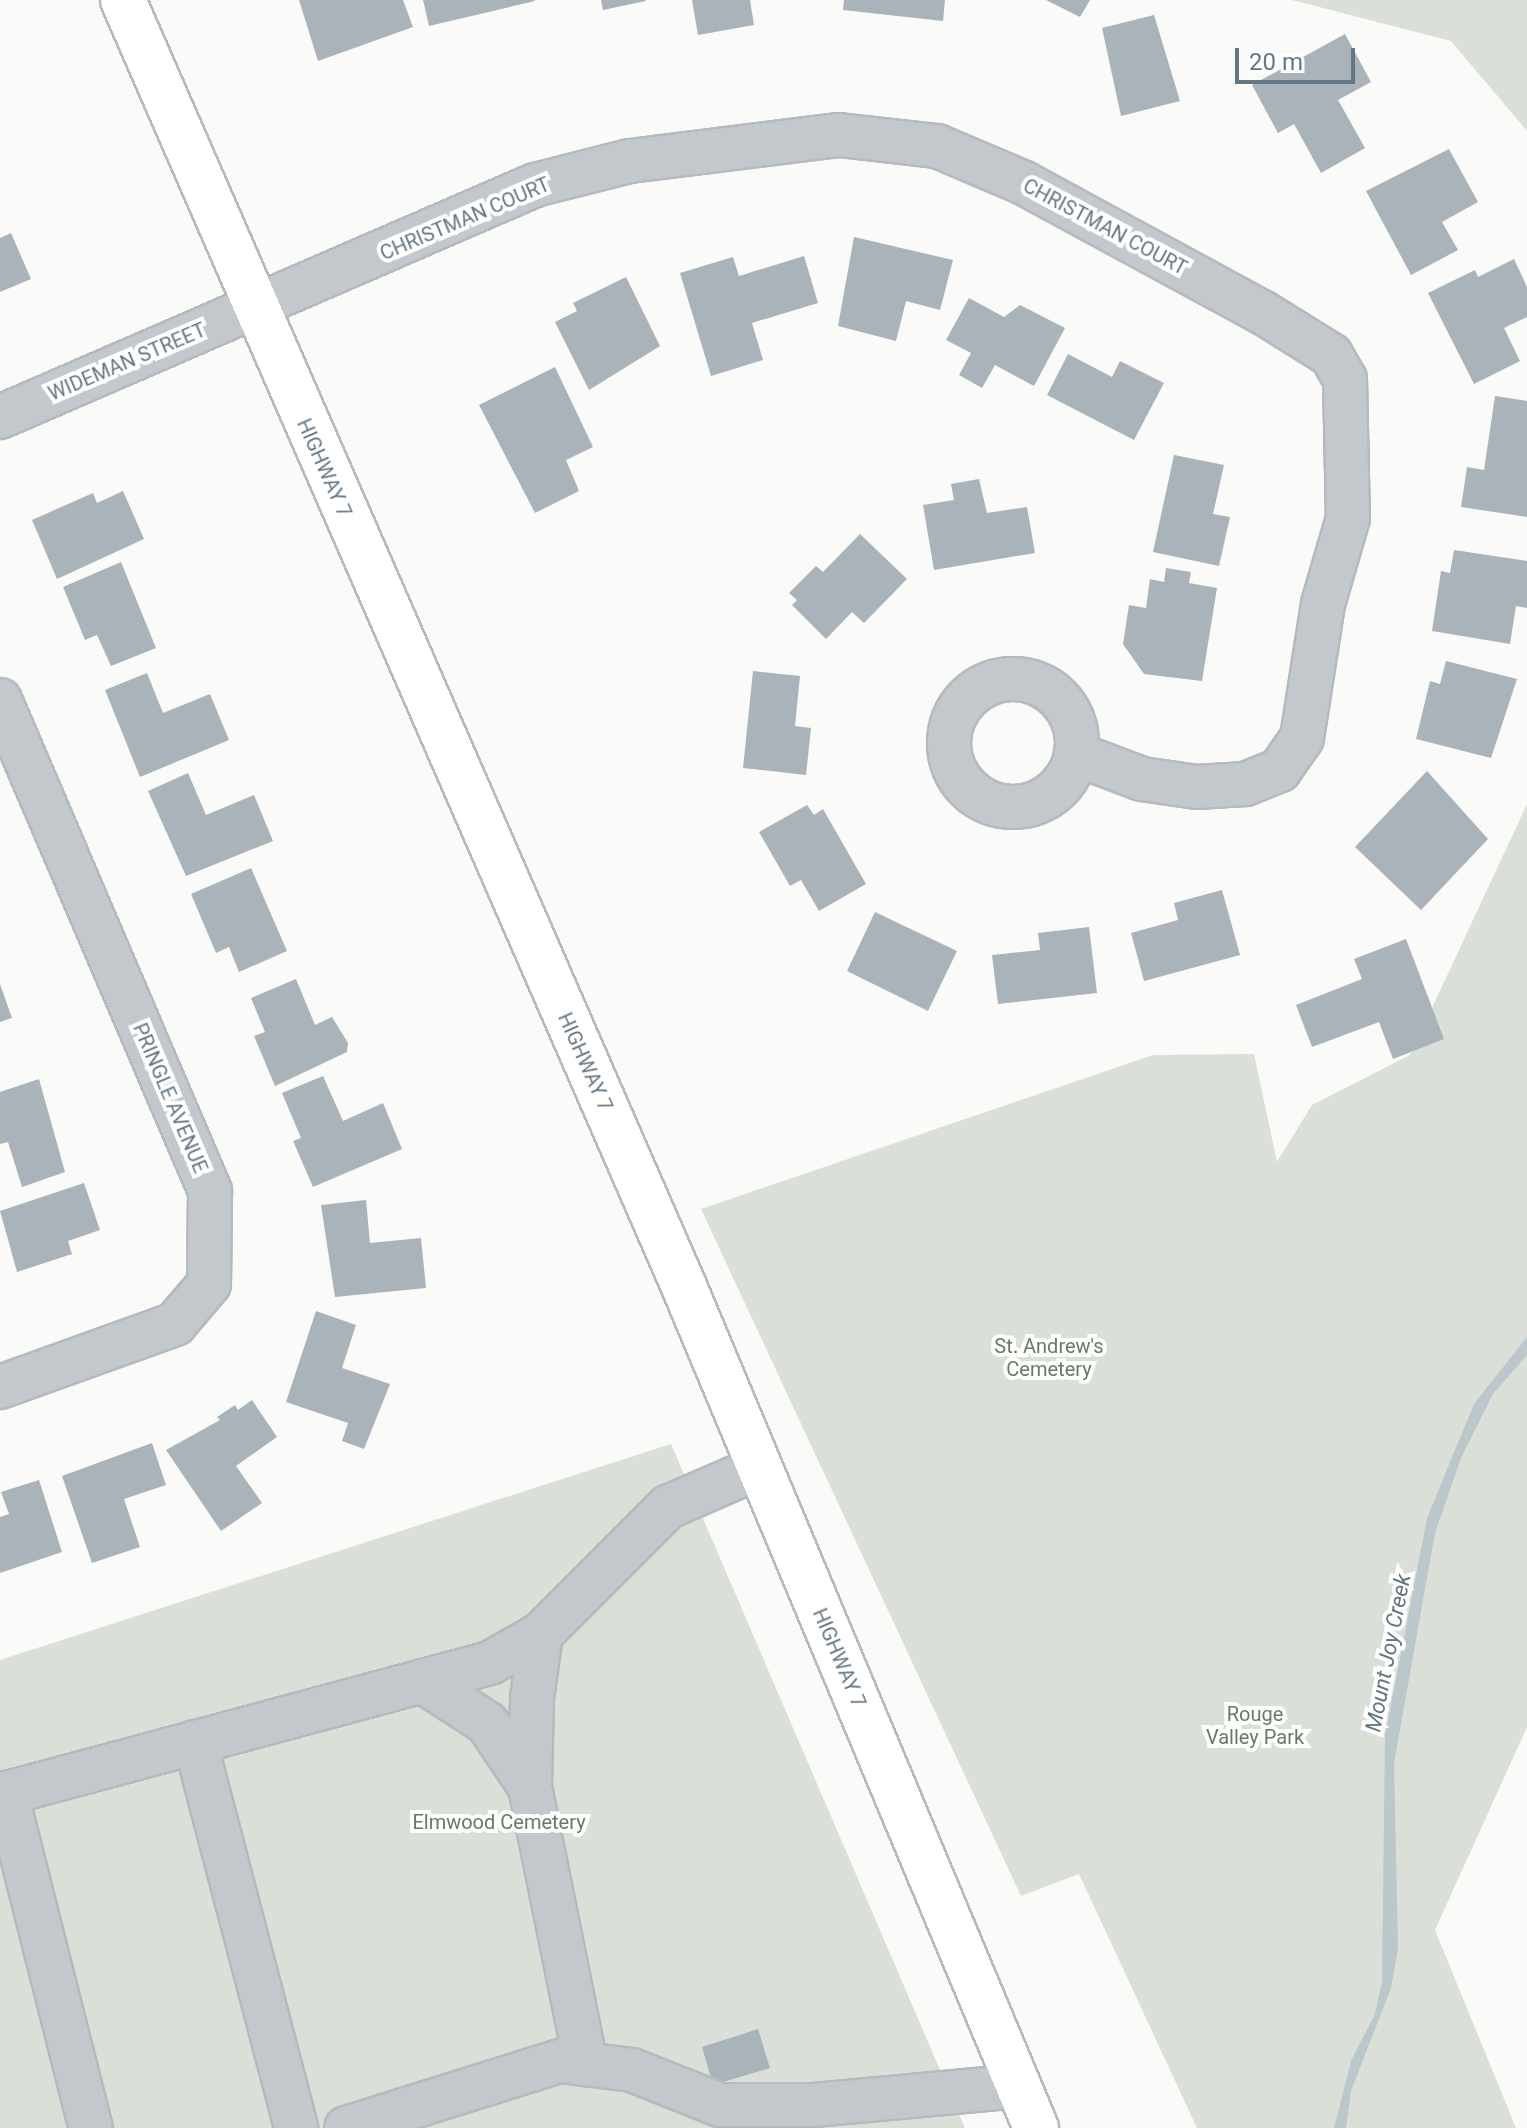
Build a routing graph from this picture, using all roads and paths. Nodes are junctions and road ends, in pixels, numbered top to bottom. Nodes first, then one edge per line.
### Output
1 (123, 0) edge
2 (253, 306) junction
3 (0, 417) edge
4 (0, 700) edge
5 (1076, 754) dead end
6 (0, 1387) edge
7 (760, 1467) junction
8 (541, 1634) junction
9 (422, 1681) junction
10 (195, 1742) junction
11 (530, 1787) junction
12 (3, 1794) edge
13 (586, 2064) junction
14 (1019, 2086) junction
15 (91, 2128) edge
16 (296, 2128) edge
17 (346, 2128) edge
18 (1036, 2128) edge

1 - 2 main road, HIGHWAY 7
2 - 3 street, WIDEMAN STREET
2 - 5 street, CHRISTMAN COURT
2 - 7 main road, HIGHWAY 7
4 - 6 street, PRINGLE AVENUE
7 - 8 street
7 - 14 main road, HIGHWAY 7
8 - 9 street
8 - 11 street
9 - 10 street
9 - 11 street
10 - 12 street
10 - 16 street
11 - 13 street
12 - 15 street
13 - 14 street
13 - 17 street
14 - 18 main road, HIGHWAY 7

